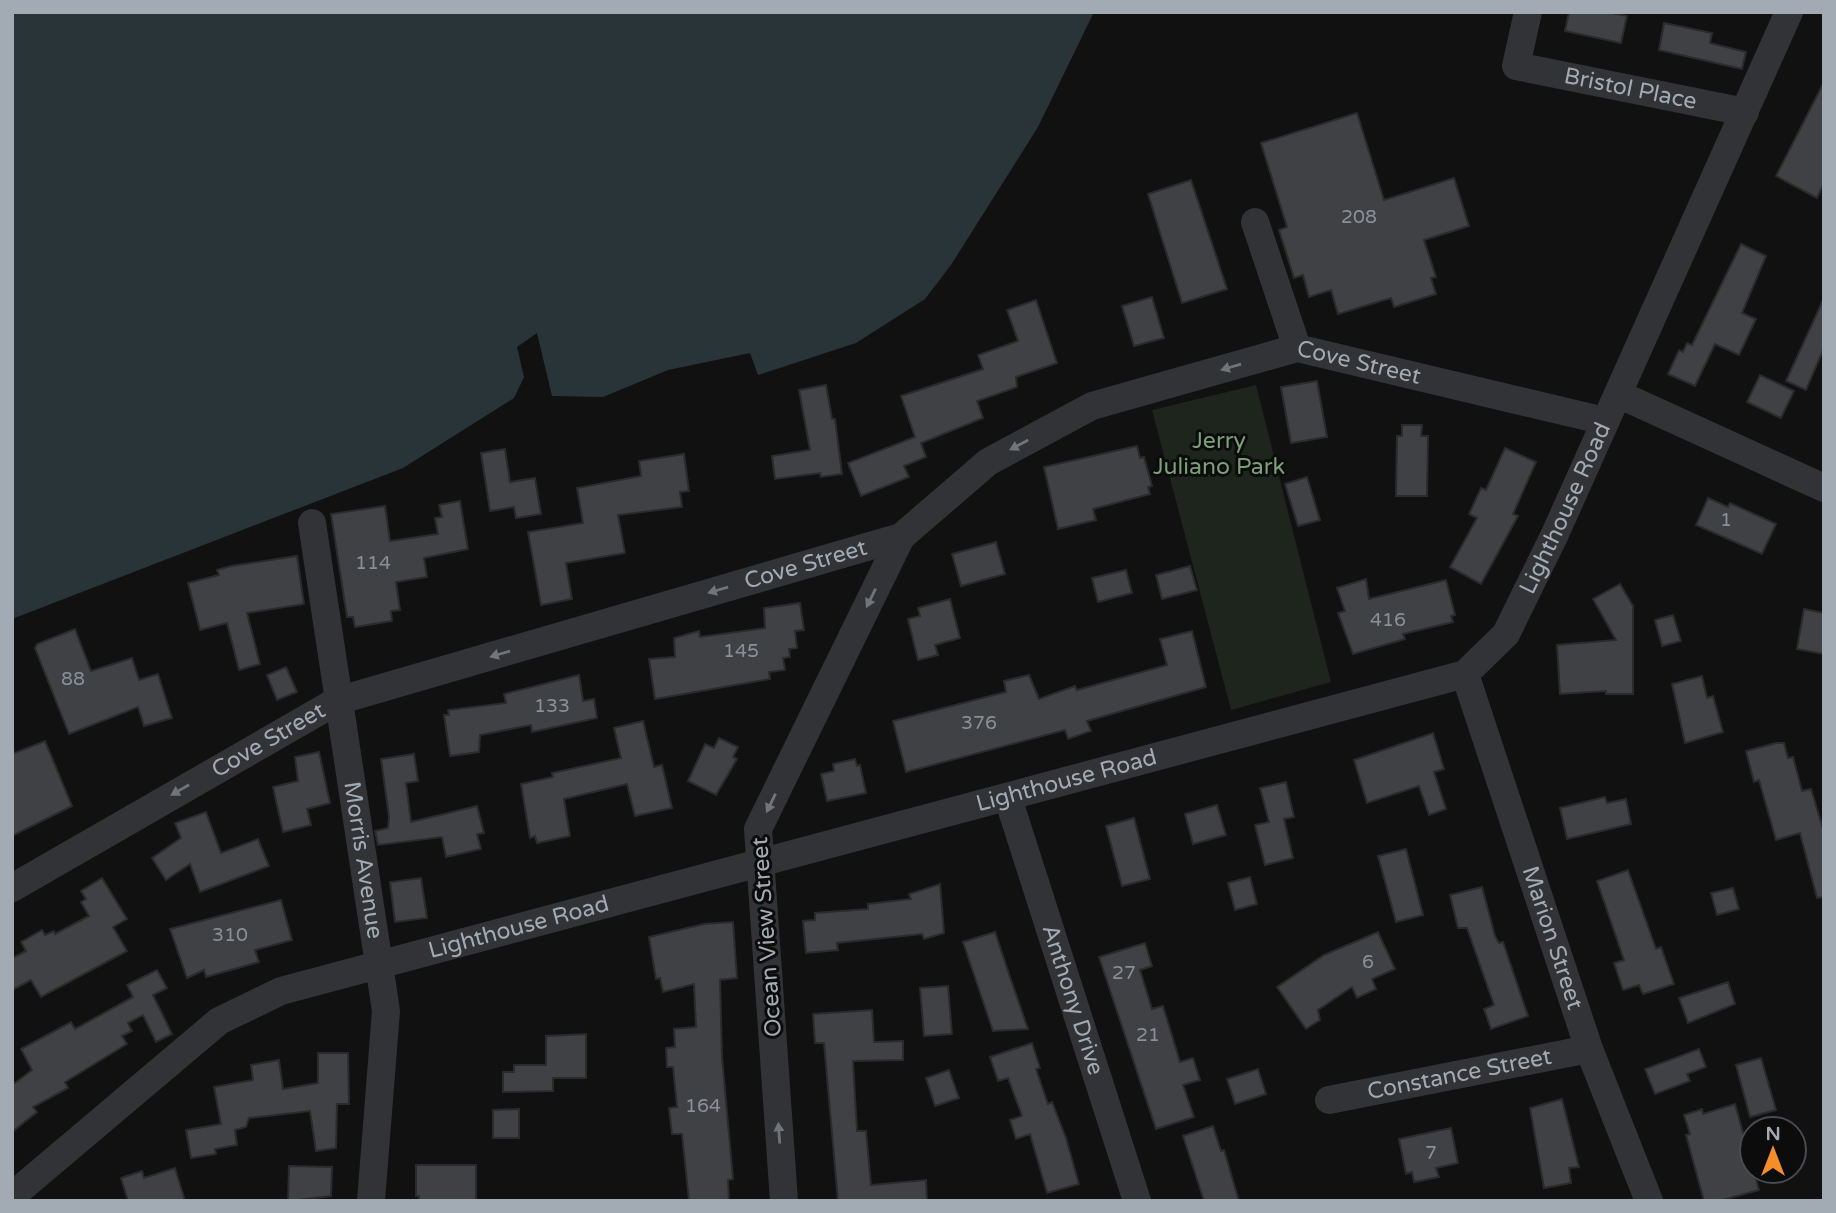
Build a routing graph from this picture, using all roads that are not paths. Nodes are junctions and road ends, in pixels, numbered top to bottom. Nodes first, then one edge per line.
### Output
1 (1528, 12) edge
2 (1789, 12) edge
3 (1745, 112) junction
4 (1255, 222) dead end
5 (1297, 348) junction
6 (1618, 394) junction
7 (1605, 421) junction
8 (1824, 488) edge
9 (312, 523) dead end
10 (901, 537) junction
11 (1465, 674) junction
12 (337, 701) junction
13 (1008, 798) junction
14 (763, 863) junction
15 (12, 888) edge
16 (381, 964) junction
17 (1589, 1049) junction
18 (1329, 1100) dead end
19 (12, 1196) edge
20 (371, 1201) edge
21 (784, 1201) edge
22 (1137, 1201) edge
23 (1649, 1201) edge

1 - 3 street, Bristol Place
2 - 3 street, Lighthouse Road
3 - 6 street, Lighthouse Road
4 - 5 street
5 - 7 street, Cove Street
5 -> 10 street, Cove Street
6 - 7 street, Lighthouse Road
6 - 8 street
7 - 11 street, Lighthouse Road
9 - 12 street, Morris Avenue
10 -> 12 street, Cove Street
10 -> 14 street, Ocean View Street
11 - 13 street, Lighthouse Road
11 - 17 street, Marion Street
12 -> 15 street, Cove Street
12 - 16 street, Morris Avenue
13 - 14 street, Lighthouse Road
13 - 22 street, Anthony Drive
14 - 16 street, Lighthouse Road
21 -> 14 street, Ocean View Street
16 - 19 street, Lighthouse Road
16 - 20 street, Morris Avenue
17 - 18 street, Constance Street
17 - 23 street, Marion Street

